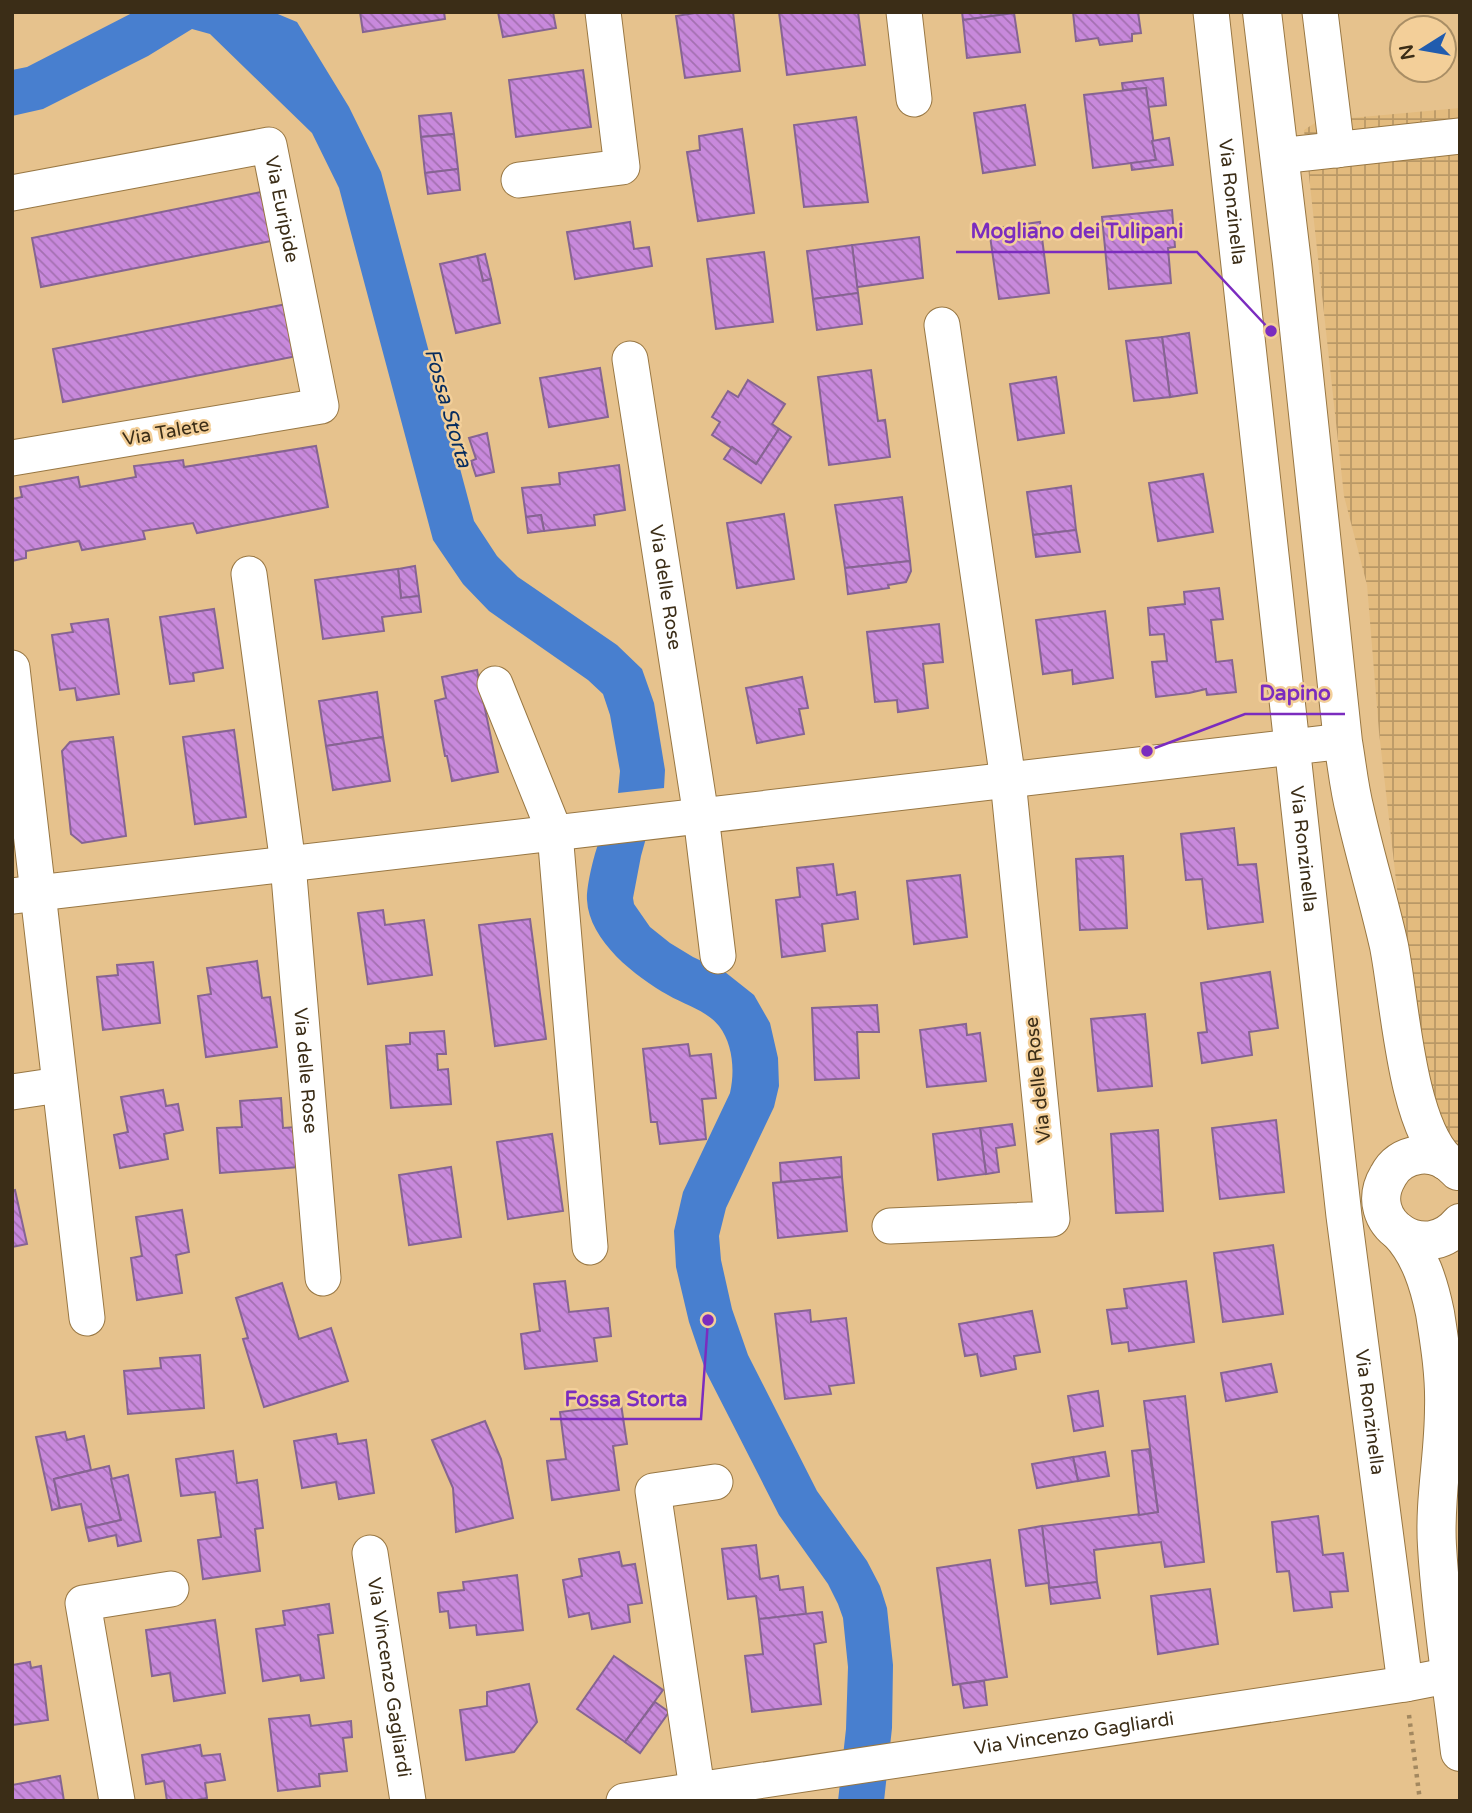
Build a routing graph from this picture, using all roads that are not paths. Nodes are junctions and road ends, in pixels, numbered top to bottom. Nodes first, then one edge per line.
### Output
1 (603, 12) edge
2 (904, 12) edge
3 (1211, 12) edge
4 (1262, 12) edge
5 (1320, 12) edge
6 (914, 99) dead end
7 (1460, 136) edge
8 (1336, 150) junction
9 (1279, 156) junction
10 (519, 180) dead end
11 (12, 193) edge
12 (942, 325) dead end
13 (630, 359) dead end
14 (321, 406) joint
15 (12, 458) edge
16 (249, 574) dead end
17 (12, 668) edge
18 (495, 684) dead end
19 (1343, 742) junction
20 (1291, 747) junction
21 (1008, 780) junction
22 (701, 816) junction
23 (555, 833) junction
24 (288, 864) junction
25 (25, 894) edge
26 (718, 956) dead end
27 (1409, 1066) junction
28 (59, 1085) junction
29 (12, 1092) edge
30 (1455, 1168) edge
31 (1387, 1177) junction
32 (890, 1226) dead end
33 (1455, 1228) edge
34 (1399, 1232) junction
35 (590, 1247) dead end
36 (323, 1278) dead end
37 (87, 1318) dead end
38 (1439, 1336) junction
39 (715, 1482) dead end
40 (1448, 1546) edge
41 (370, 1553) dead end
42 (171, 1589) dead end
43 (1451, 1675) junction
44 (1405, 1684) junction
45 (1460, 1752) edge
46 (697, 1789) junction
47 (117, 1801) edge
48 (408, 1801) edge
49 (624, 1801) edge

1 - 10 street
2 - 6 street
3 - 20 street, Via Ronzinella
4 - 9 street
5 - 8 street
7 - 8 street
8 - 9 street
9 - 19 street
11 - 14 street, Via Euripide
12 - 21 street, Via delle Rose
13 - 22 street, Via delle Rose
14 - 15 street, Via Talete
16 - 24 street, Via delle Rose
17 - 25 street
18 - 23 street
19 - 20 street
19 - 27 street
20 - 21 street
20 - 44 street, Via Ronzinella
21 - 22 street
21 - 32 street, Via delle Rose
22 - 23 street
22 - 26 street, Via delle Rose
23 - 24 street
23 - 35 street
24 - 25 street
24 - 36 street, Via delle Rose
25 - 28 street
27 - 30 street
27 - 31 street
28 - 29 street
28 - 37 street
30 - 31 street
31 - 34 street
33 - 34 street
33 - 38 street
34 - 38 street
38 - 40 street
39 - 46 street
40 - 43 street
41 - 48 street, Via Vincenzo Gagliardi
42 - 47 street
43 - 44 street, Via Vincenzo Gagliardi
43 - 45 street
44 - 46 street, Via Vincenzo Gagliardi
46 - 49 street, Via Vincenzo Gagliardi

